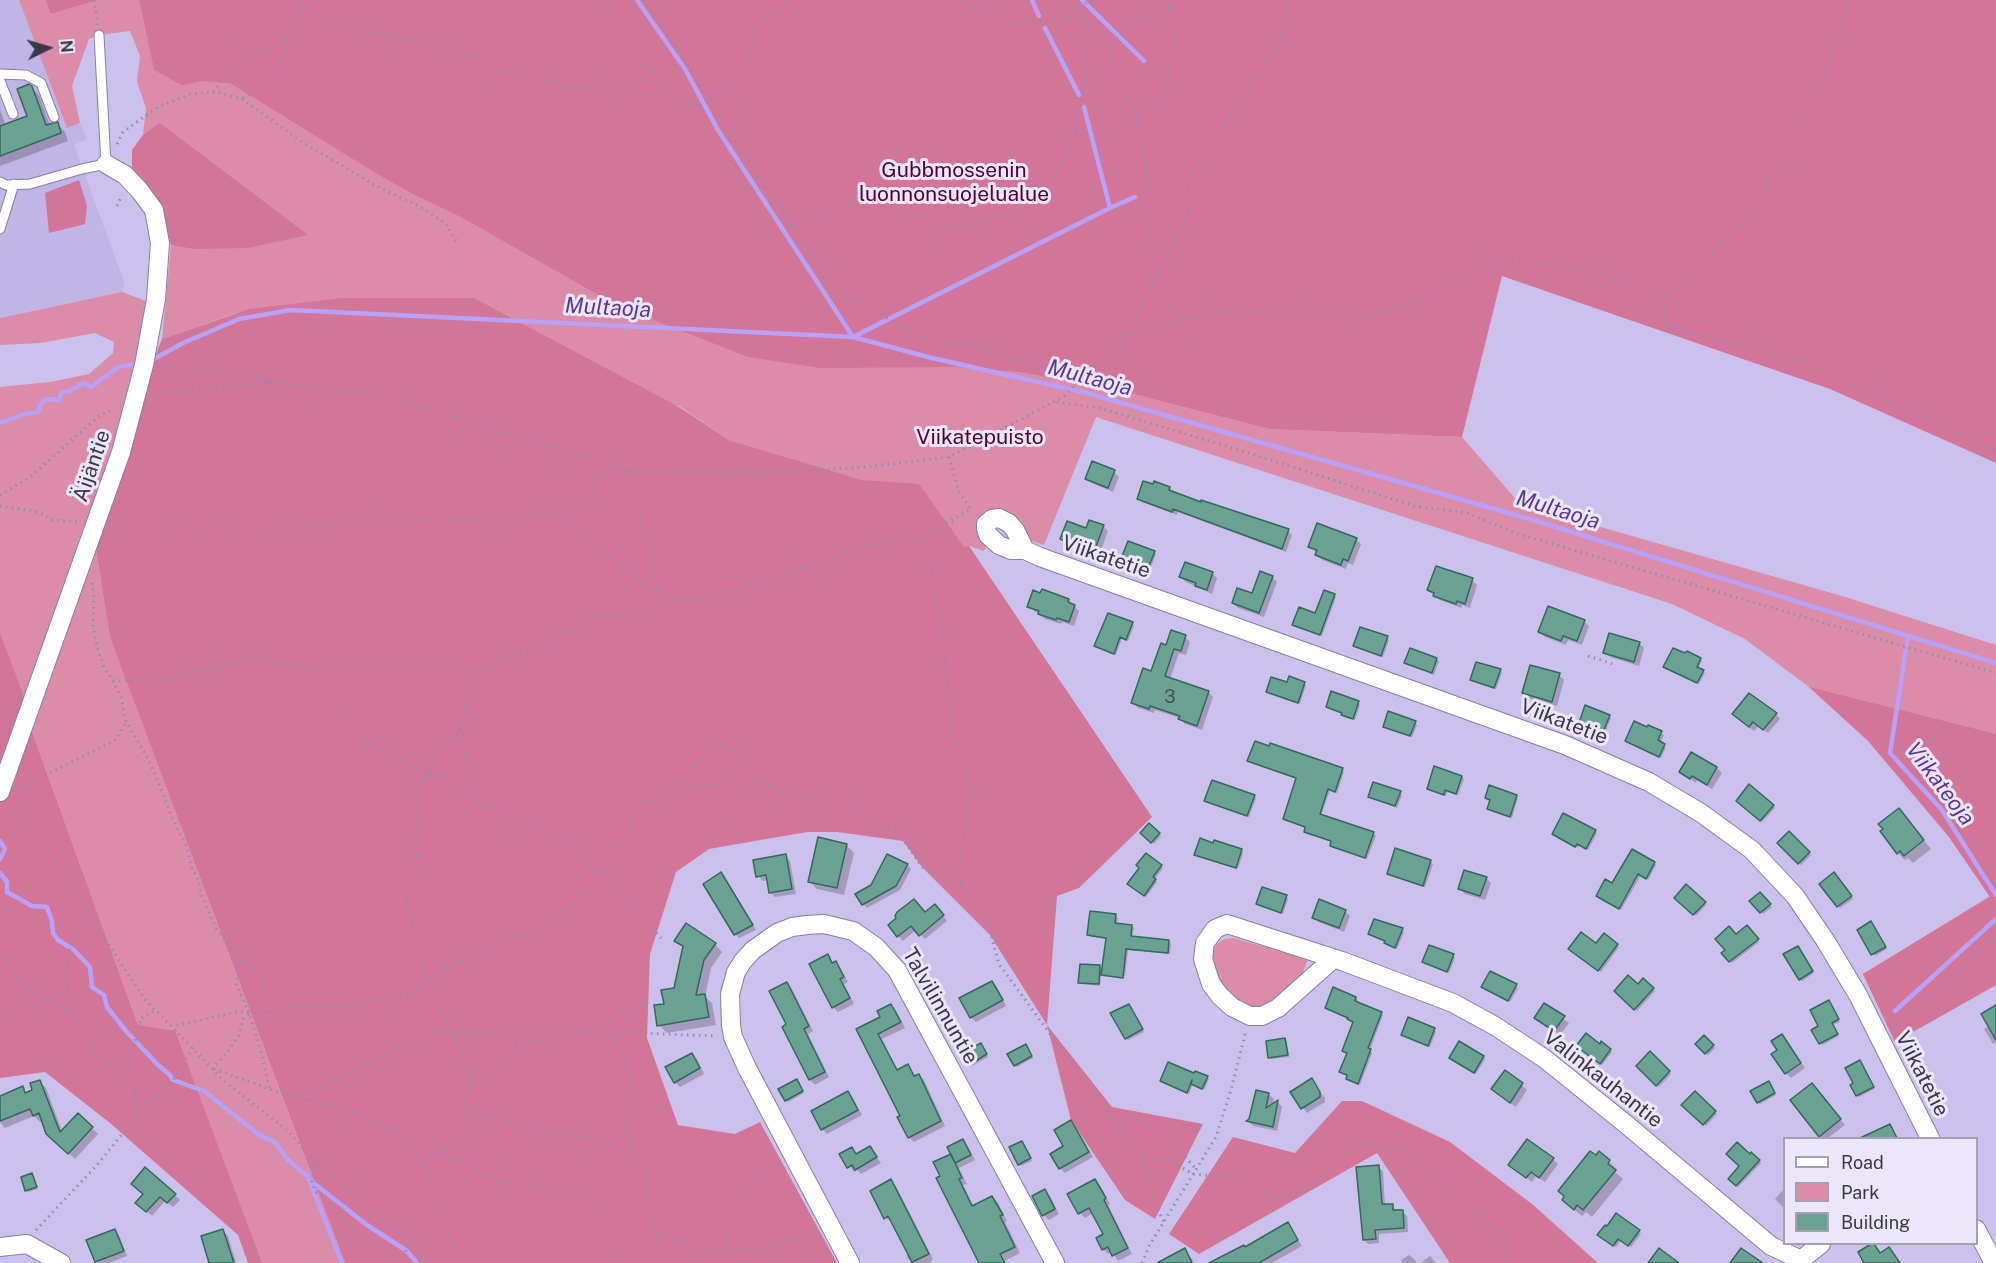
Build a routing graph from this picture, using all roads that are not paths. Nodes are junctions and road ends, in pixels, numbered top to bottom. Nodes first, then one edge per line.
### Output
1 (99, 35) road end
2 (0, 74) edge
3 (0, 81) edge
4 (13, 114) dead end
5 (54, 117) dead end
6 (106, 164) junction
7 (0, 182) edge
8 (14, 184) junction
9 (0, 229) edge
10 (1025, 550) dead end
11 (7, 792) edge
12 (1334, 959) junction
13 (1929, 1137) edge
14 (1978, 1230) edge
15 (1820, 1245) edge
16 (0, 1247) edge
17 (1798, 1261) edge
18 (61, 1263) edge
19 (850, 1263) edge
20 (1055, 1263) edge
21 (1994, 1263) edge

1 - 6 lane
2 - 5 lane
3 - 4 lane
6 - 8 lane
6 - 11 street, Äijäntie
7 - 8 lane
8 - 9 lane
10 - 13 street, Viikatetie
12 - 12 street, Valinkauhantie
12 - 17 street, Valinkauhantie
14 - 21 street
15 - 17 street, Valinkauhantie
16 - 18 street
19 - 20 street, Talvilinnuntie

